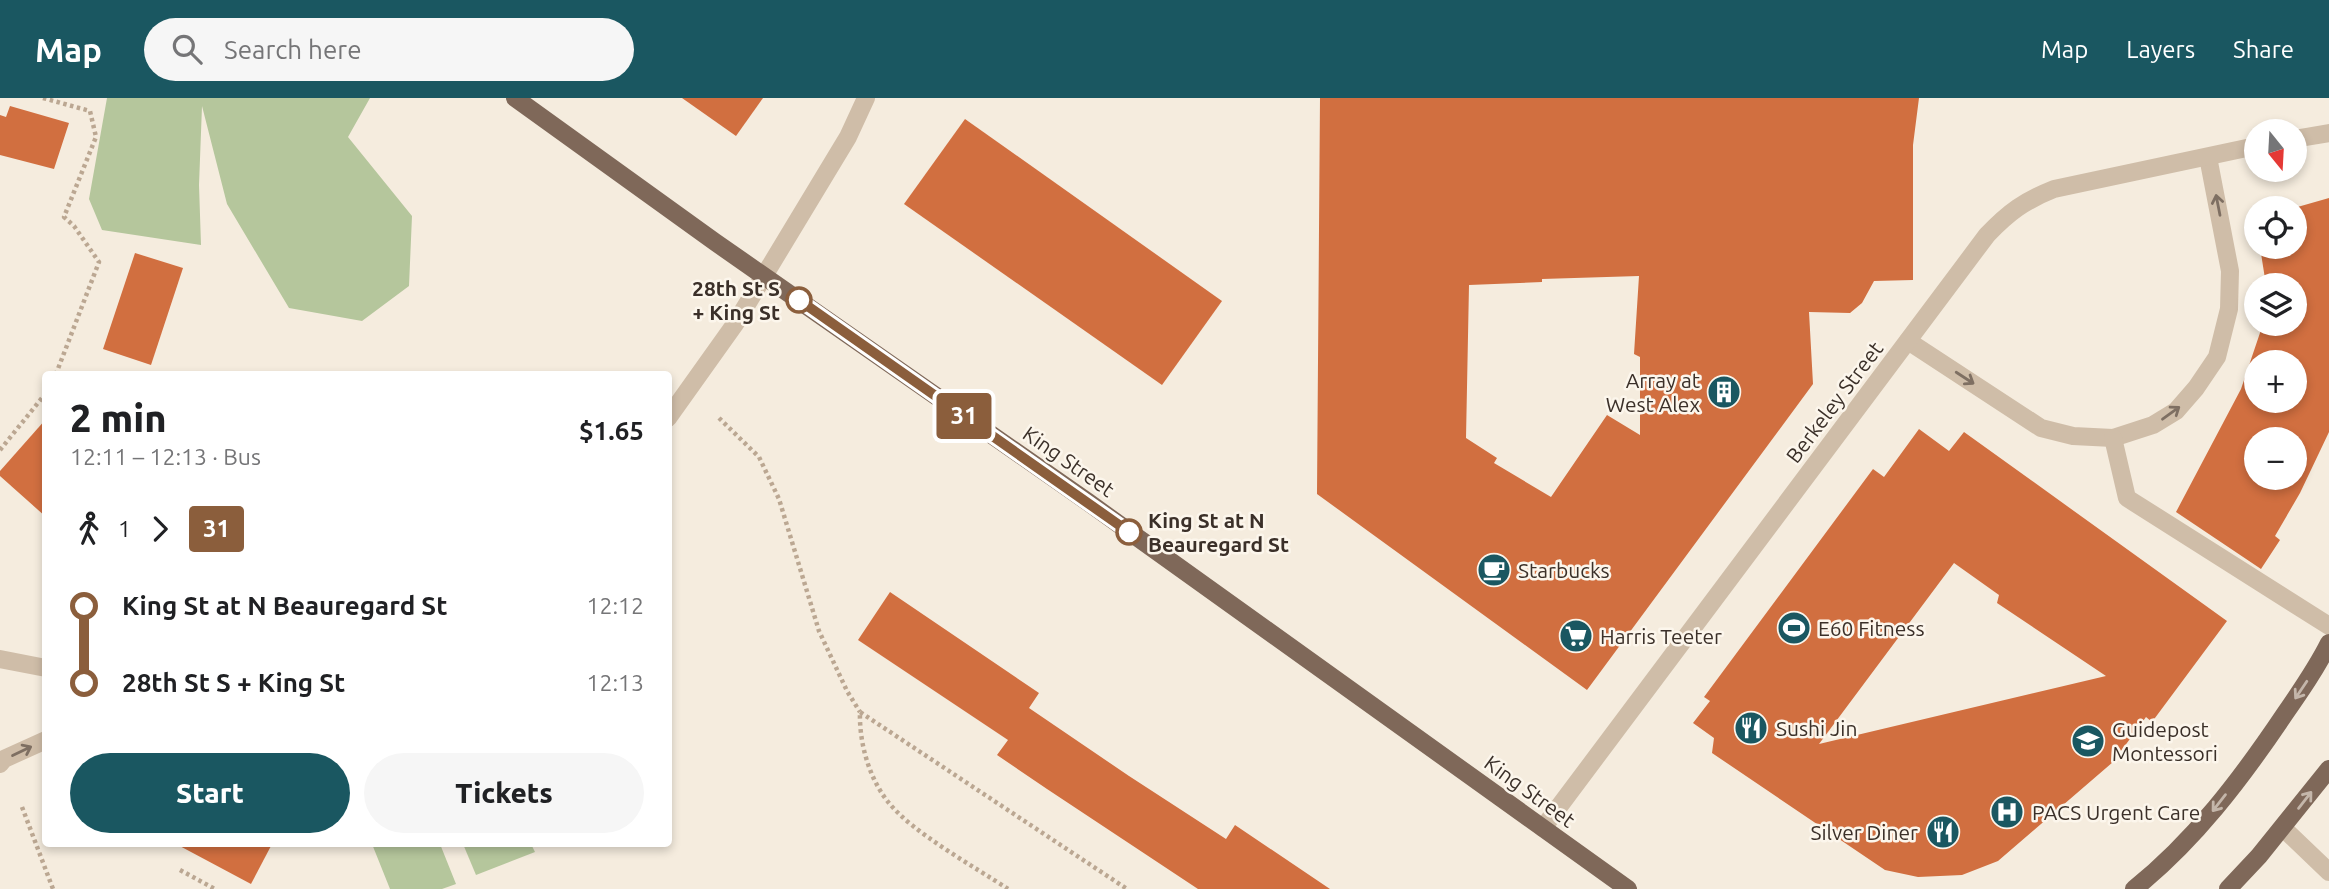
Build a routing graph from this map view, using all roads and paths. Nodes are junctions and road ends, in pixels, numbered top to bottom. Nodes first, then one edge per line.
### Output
1 (43, 98) edge
2 (515, 98) edge
3 (866, 98) edge
4 (2329, 133) edge
5 (2307, 137) edge
6 (2244, 149) edge
7 (2208, 157) junction
8 (764, 276) junction
9 (1908, 341) junction
10 (57, 371) edge
11 (42, 398) edge
12 (672, 412) edge
13 (719, 418) dead end
14 (2113, 438) junction
15 (0, 450) edge
16 (2329, 626) edge
17 (2329, 643) edge
18 (0, 659) edge
19 (42, 667) edge
20 (860, 712) junction
21 (42, 742) edge
22 (0, 764) edge
23 (2329, 769) edge
24 (22, 807) dead end
25 (1543, 828) junction
26 (2283, 828) junction
27 (180, 870) dead end
28 (2329, 872) edge
29 (53, 889) edge
30 (215, 889) edge
31 (1009, 889) edge
32 (1127, 889) edge
33 (1628, 889) edge
34 (2134, 889) edge
35 (2228, 889) edge

1 - 10 path
2 - 8 main road, King Street
3 - 8 street
4 - 5 street
6 - 7 street, Berkeley Street
7 - 9 street, Berkeley Street
14 -> 7 street
8 - 12 street
8 - 25 main road, King Street
9 -> 14 street
9 - 25 street, Berkeley Street
11 - 15 path
13 - 20 path
14 - 16 street
17 -> 34 main road
18 - 19 street
20 - 31 path
20 - 32 path
22 -> 21 street
26 -> 23 main road
24 - 29 path
25 - 33 main road, King Street
26 - 28 street
26 - 35 main road
27 - 30 path

